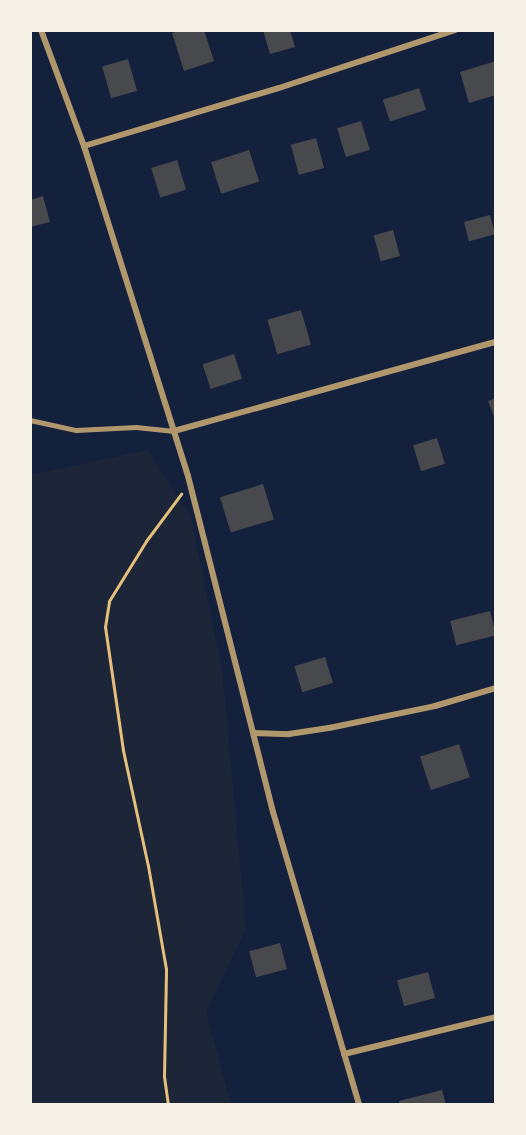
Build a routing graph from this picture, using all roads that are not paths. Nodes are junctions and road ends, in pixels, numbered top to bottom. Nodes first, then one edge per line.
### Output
1 (41, 30) edge
2 (455, 30) edge
3 (84, 146) junction
4 (496, 342) edge
5 (30, 420) edge
6 (174, 431) junction
7 (496, 688) edge
8 (254, 733) junction
9 (496, 1017) edge
10 (345, 1053) junction
11 (359, 1105) edge

1 - 3 street
2 - 3 street
3 - 6 street
4 - 6 street
5 - 6 lane
6 - 8 street
7 - 8 street
8 - 10 street
9 - 10 street
10 - 11 street

